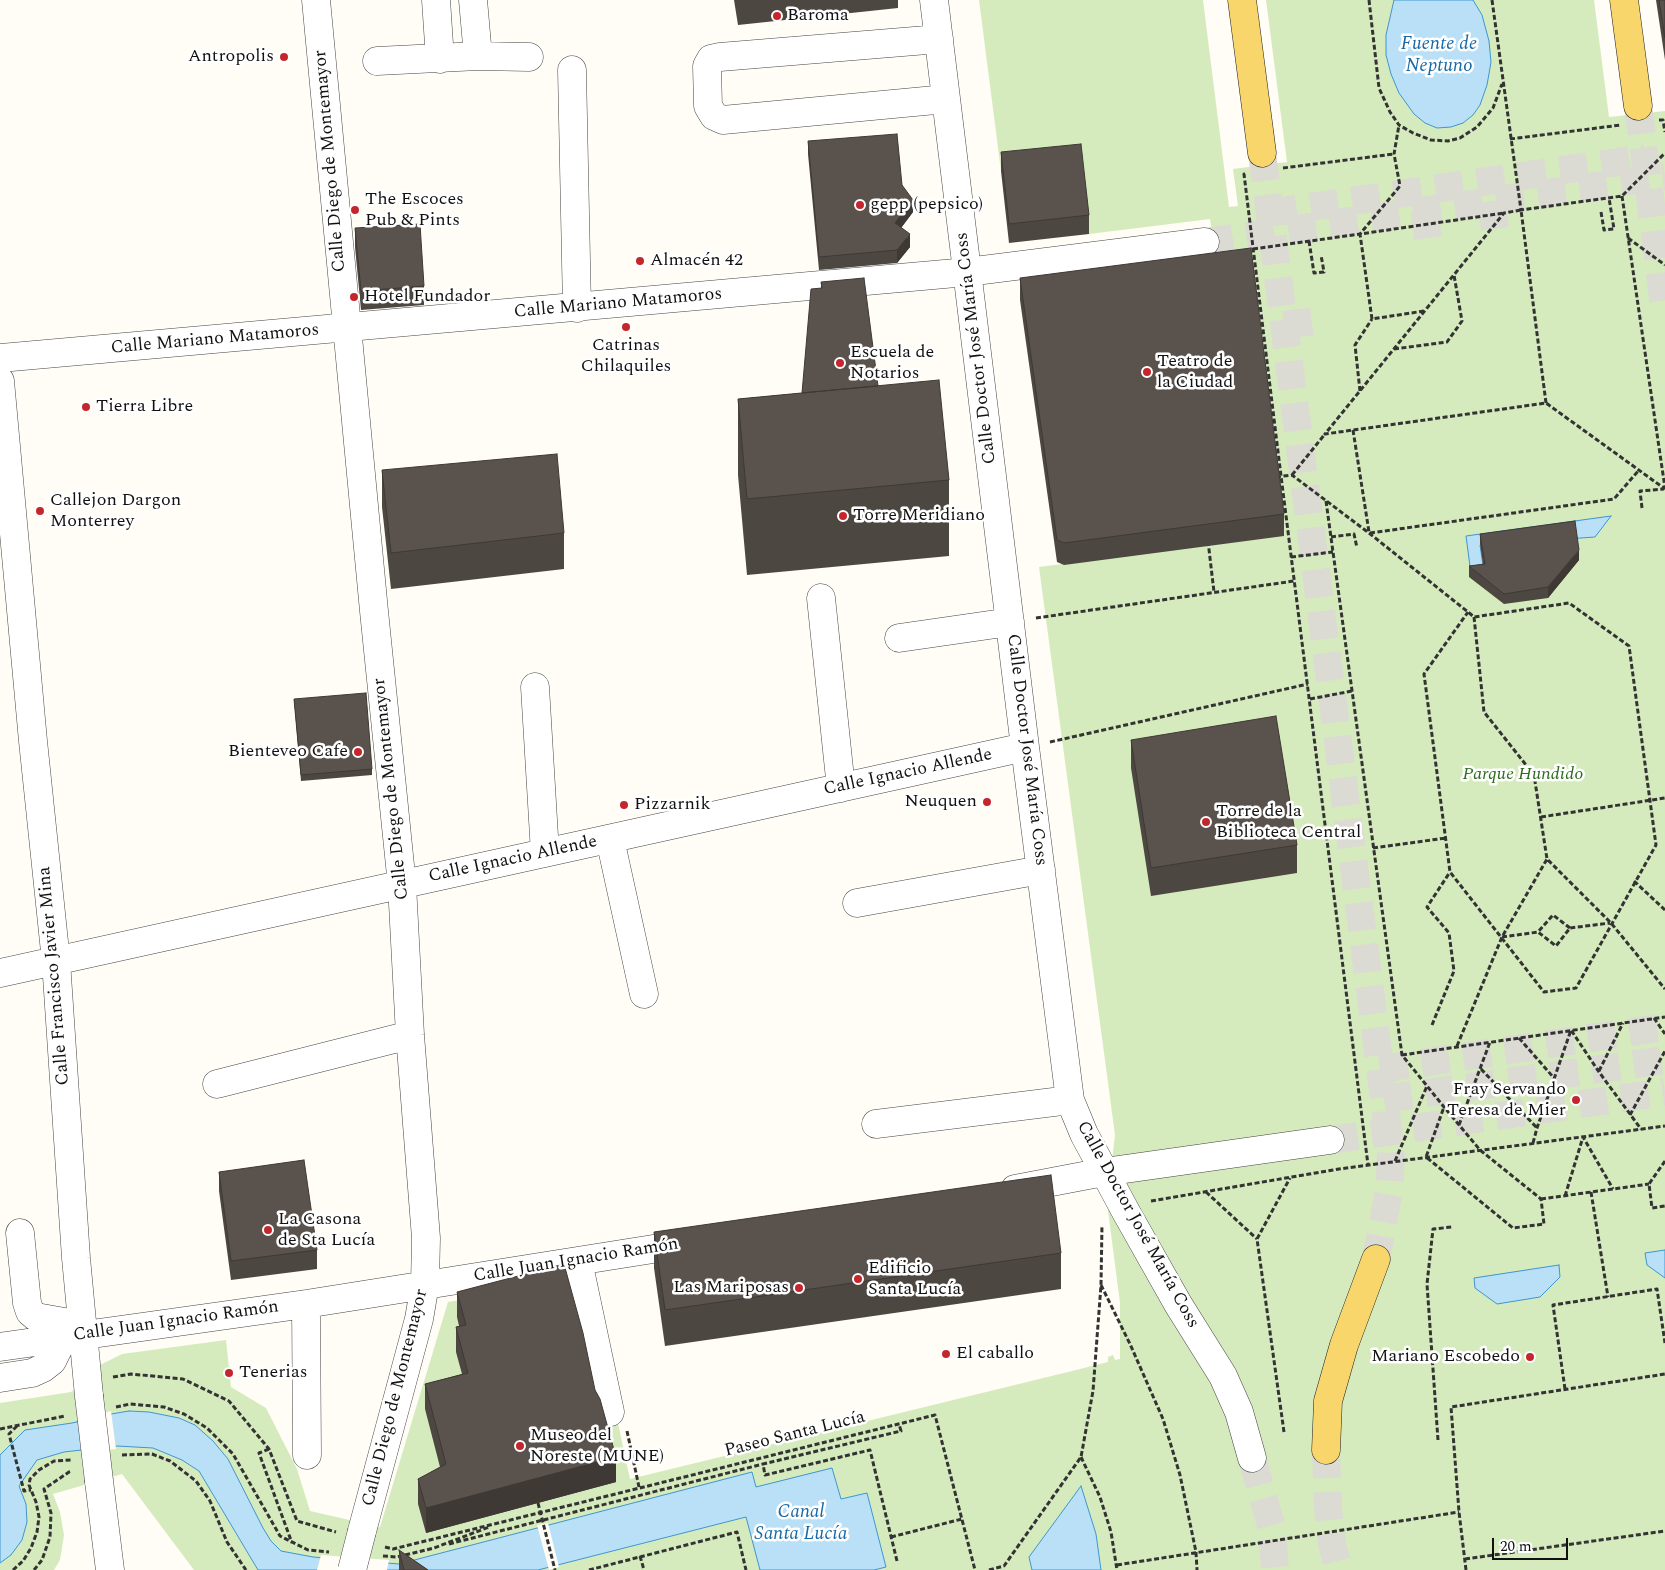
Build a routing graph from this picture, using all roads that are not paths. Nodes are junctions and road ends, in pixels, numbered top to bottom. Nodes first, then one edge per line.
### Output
1 (316, 0) edge
2 (436, 0) edge
3 (473, 0) edge
4 (934, 0) edge
5 (1242, 0) edge
6 (1624, 0) edge
7 (939, 39) junction
8 (478, 56) junction
9 (529, 57) dead end
10 (440, 58) junction
11 (377, 61) dead end
12 (572, 70) dead end
13 (946, 99) junction
14 (1639, 117) tunnel mouth
15 (1265, 165) tunnel mouth
16 (1205, 242) tunnel mouth
17 (967, 272) junction
18 (577, 308) junction
19 (347, 328) junction
20 (0, 358) edge
21 (0, 381) edge
22 (821, 598) dead end
23 (1022, 620) junction
24 (899, 638) dead end
25 (535, 687) dead end
26 (1025, 747) junction
27 (840, 788) junction
28 (610, 839) junction
29 (545, 853) junction
30 (1041, 870) junction
31 (402, 885) junction
32 (858, 903) dead end
33 (56, 961) junction
34 (0, 974) edge
35 (644, 994) dead end
36 (410, 1035) junction
37 (217, 1084) dead end
38 (1070, 1100) junction
39 (876, 1124) dead end
40 (1330, 1140) tunnel mouth
41 (1104, 1172) junction
42 (992, 1193) edge
43 (20, 1233) dead end
44 (719, 1238) edge
45 (1376, 1259) tunnel mouth
46 (578, 1261) junction
47 (425, 1284) junction
48 (306, 1304) junction
49 (76, 1332) junction
50 (0, 1347) edge
51 (0, 1378) edge
52 (610, 1412) dead end
53 (1326, 1450) tunnel mouth
54 (307, 1455) dead end
55 (1252, 1458) tunnel mouth
56 (345, 1561) edge
57 (110, 1570) edge

1 - 19 street, Calle Diego de Montemayor
2 - 10 street
3 - 8 street
4 - 7 street, Calle Doctor José María Coss
5 - 15 main road
6 - 14 main road
7 - 13 street, Calle Doctor José María Coss
7 - 13 street
8 - 9 street
8 - 10 street
10 - 11 street
12 - 18 street
13 - 17 street, Calle Doctor José María Coss
16 - 17 street, Calle Mariano Matamoros
17 - 18 street, Calle Mariano Matamoros
17 - 23 street, Calle Doctor José María Coss
18 - 19 street, Calle Mariano Matamoros
19 - 20 street, Calle Mariano Matamoros
19 - 31 street, Calle Diego de Montemayor
21 - 33 street, Calle Francisco Javier Mina
22 - 27 street
23 - 24 street
23 - 26 street, Calle Doctor José María Coss
25 - 29 street
26 - 27 street, Calle Ignacio Allende
26 - 30 street, Calle Doctor José María Coss
27 - 28 street, Calle Ignacio Allende
28 - 29 street, Calle Ignacio Allende
28 - 35 street
29 - 31 street, Calle Ignacio Allende
30 - 32 street
30 - 38 street, Calle Doctor José María Coss
31 - 33 street, Calle Ignacio Allende
31 - 36 street, Calle Diego de Montemayor
33 - 34 street, Calle Ignacio Allende
33 - 49 street, Calle Francisco Javier Mina
36 - 37 street
36 - 47 street, Calle Diego de Montemayor
38 - 39 street
38 - 41 street, Calle Doctor José María Coss
40 - 41 street
41 - 42 street
41 - 55 street, Calle Doctor José María Coss
43 - 49 street
44 - 46 street, Calle Juan Ignacio Ramón
45 - 53 main road
46 - 47 street, Calle Juan Ignacio Ramón
46 - 52 street
47 - 48 street, Calle Juan Ignacio Ramón
47 - 56 street, Calle Diego de Montemayor, bridge
48 - 49 street, Calle Juan Ignacio Ramón
48 - 54 street
49 - 50 street, Calle Juan Ignacio Ramón
49 - 51 street
49 - 57 street, Calle Francisco Javier Mina, bridge

